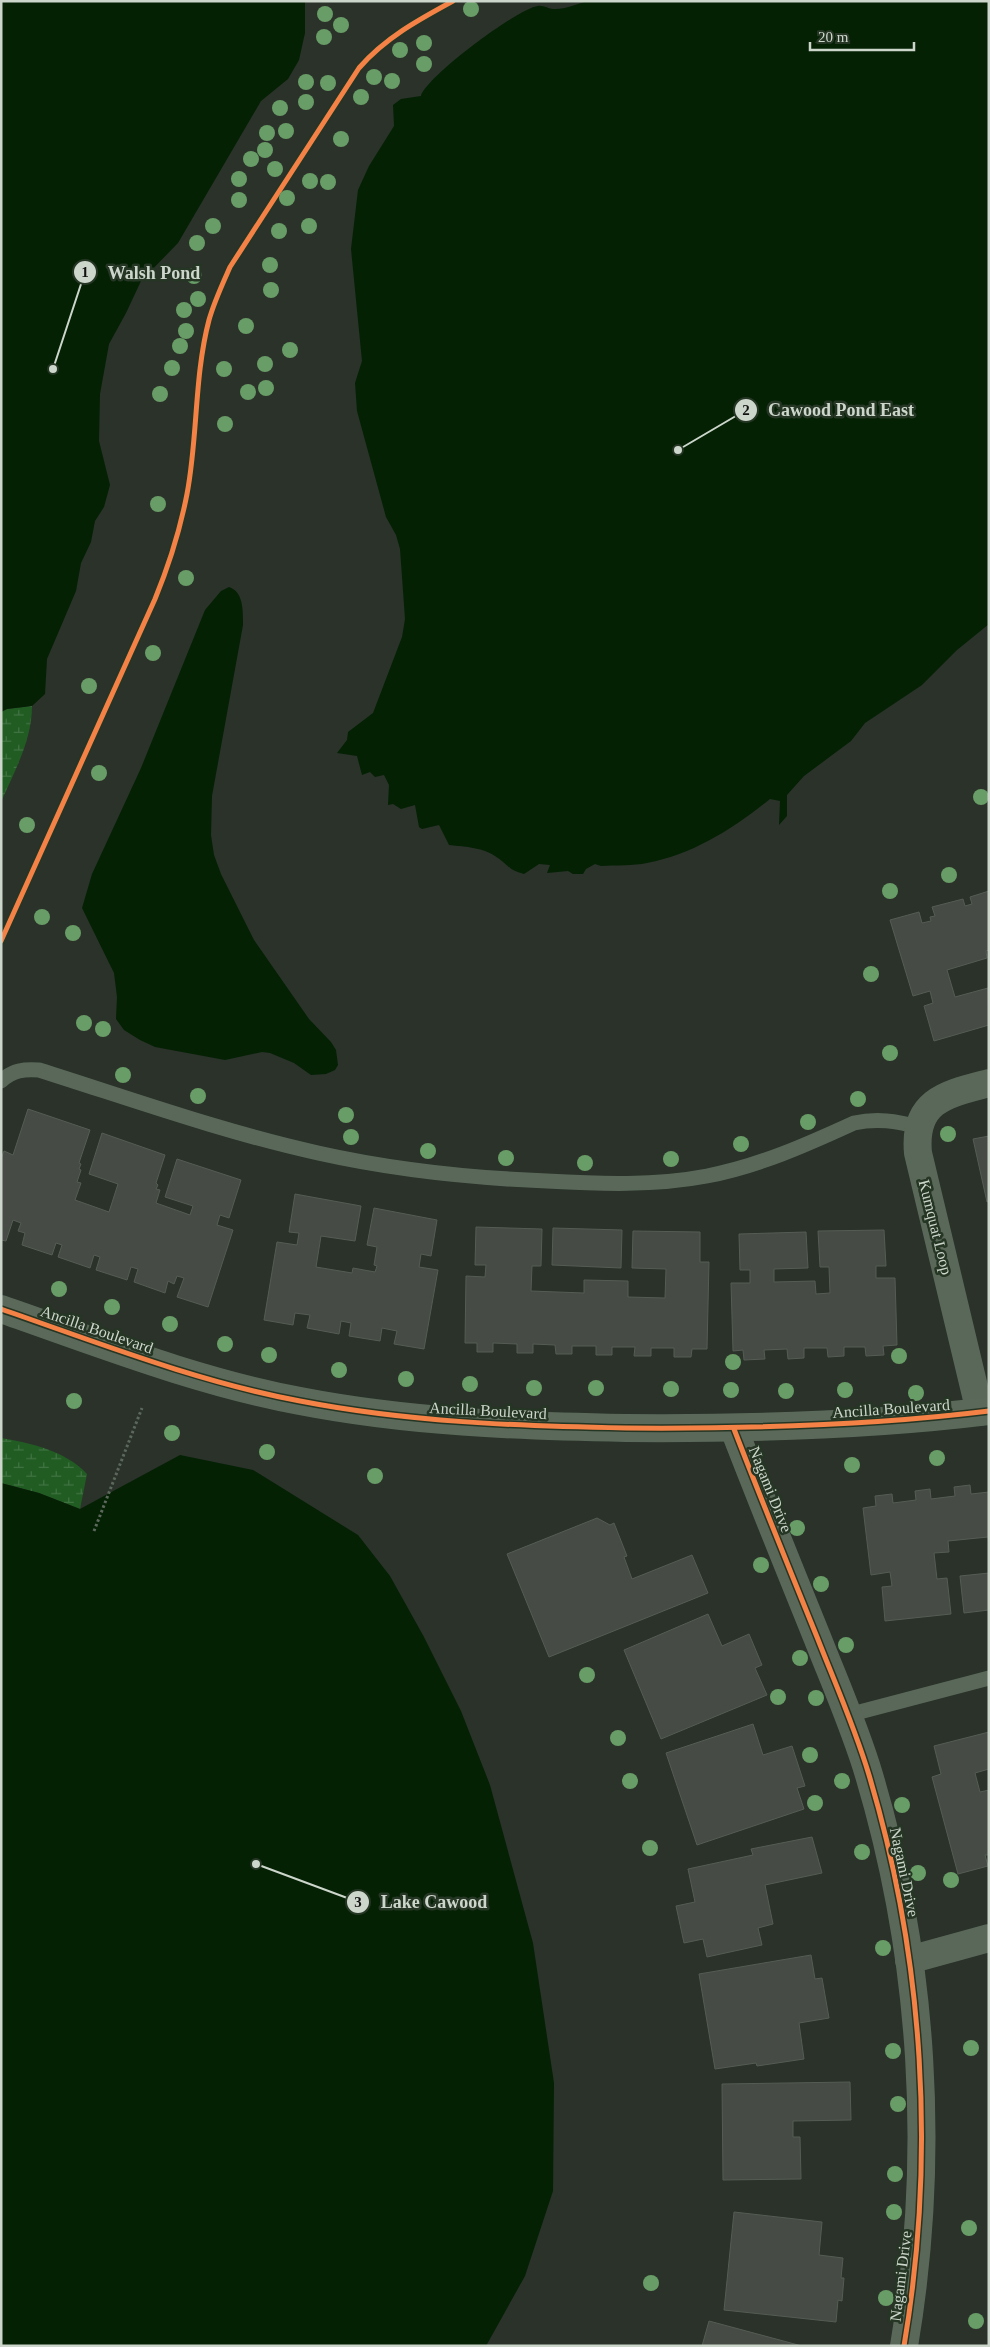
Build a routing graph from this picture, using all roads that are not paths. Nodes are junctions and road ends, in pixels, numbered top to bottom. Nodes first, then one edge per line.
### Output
1 (1, 1081) edge
2 (989, 1083) edge
3 (919, 1127) junction
4 (1, 1309) edge
5 (984, 1411) edge
6 (734, 1429) junction
7 (989, 1678) edge
8 (848, 1715) junction
9 (989, 1938) edge
10 (909, 1960) junction
11 (904, 2346) edge

1 - 3 lane
2 - 3 street, Kumquat Loop
3 - 5 street, Kumquat Loop
4 - 6 street, Ancilla Boulevard
5 - 6 street, Ancilla Boulevard
6 - 8 street, Nagami Drive
7 - 8 lane
8 - 10 street, Nagami Drive
9 - 10 street
10 - 11 street, Nagami Drive

